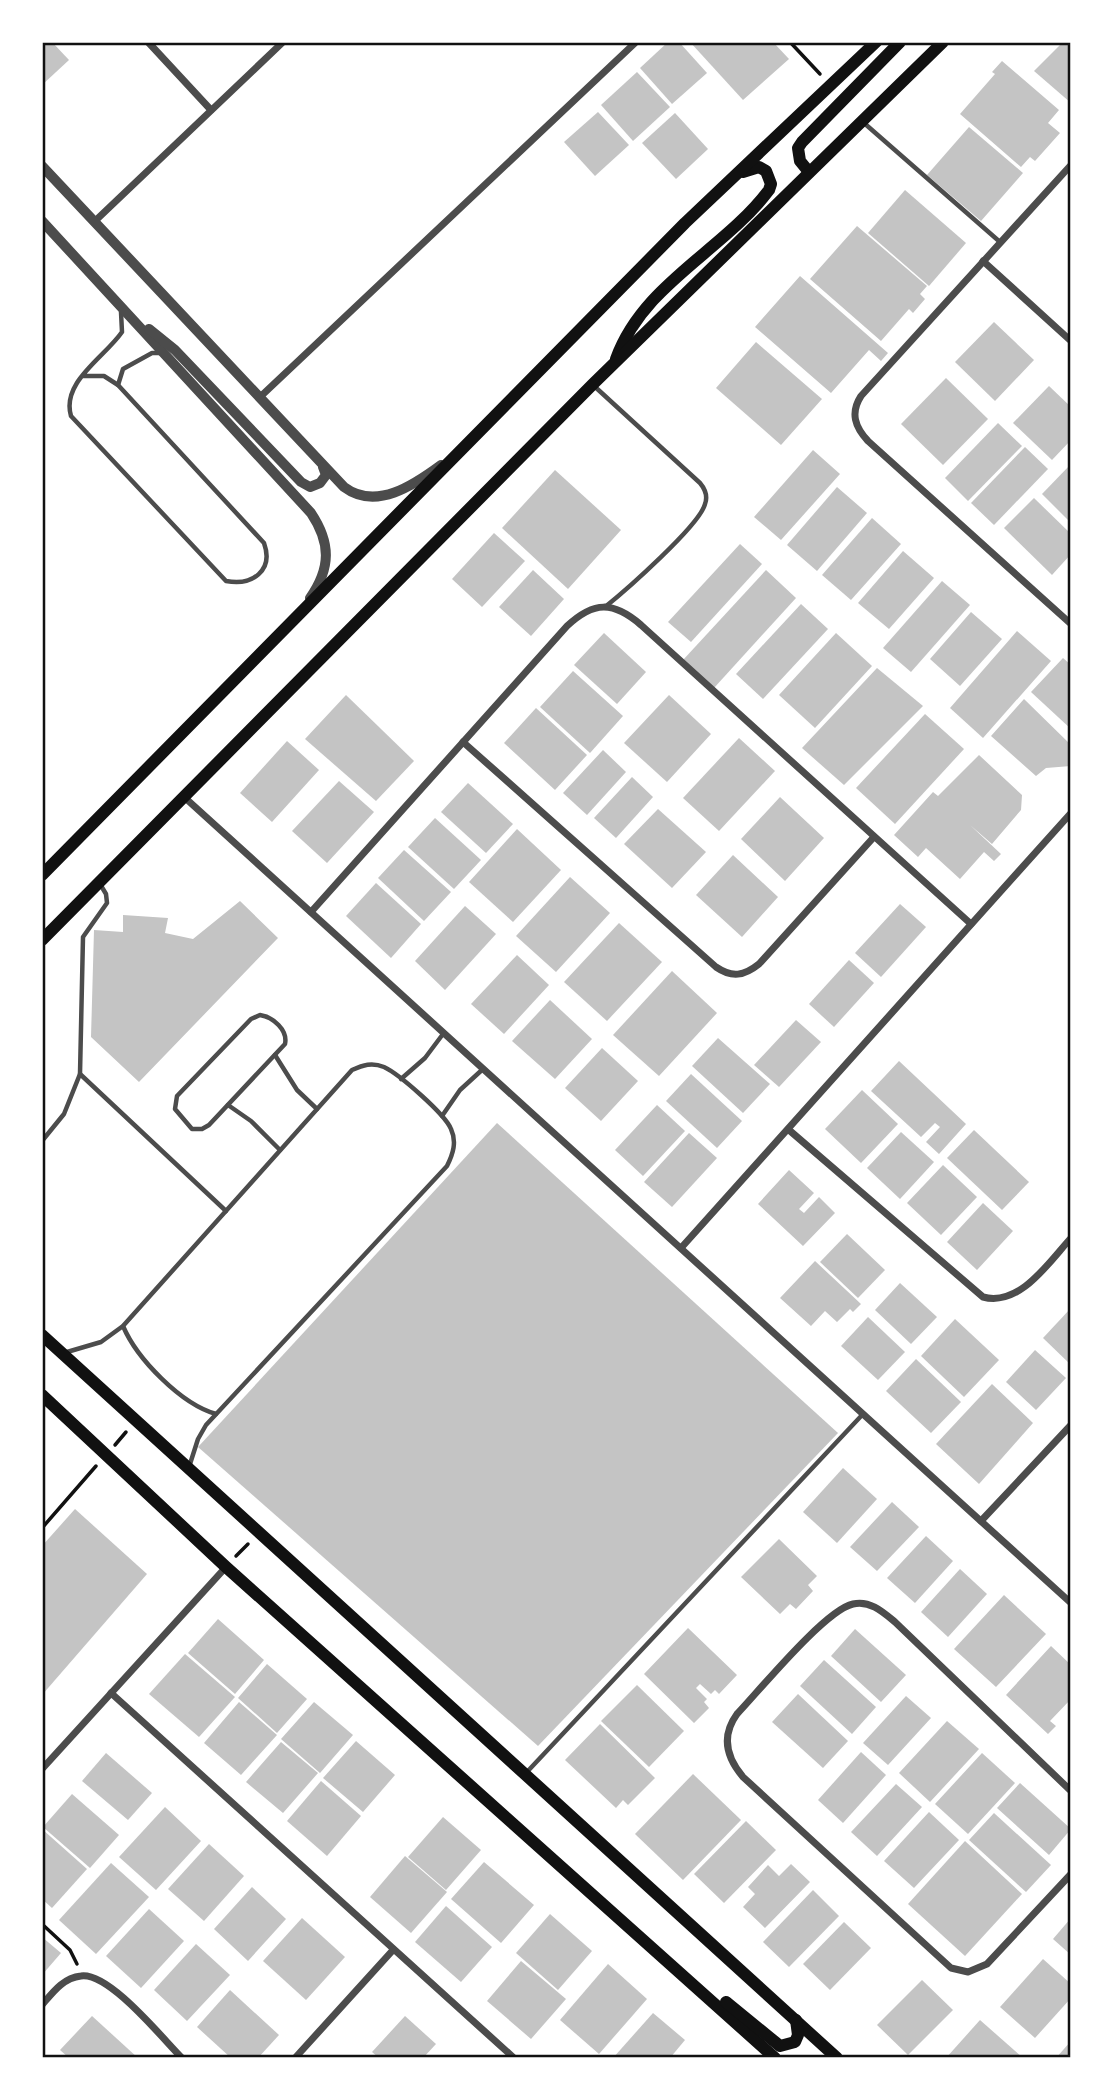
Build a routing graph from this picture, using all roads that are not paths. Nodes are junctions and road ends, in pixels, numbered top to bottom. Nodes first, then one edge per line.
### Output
1 (148, 42) edge
2 (283, 42) edge
3 (636, 42) edge
4 (876, 42) edge
5 (900, 42) edge
6 (943, 42) edge
7 (211, 110) junction
8 (862, 121) junction
9 (1071, 165) edge
10 (42, 166) edge
11 (809, 172) junction
12 (737, 174) junction
13 (42, 221) edge
14 (94, 222) junction
15 (1000, 242) junction
16 (983, 261) junction
17 (121, 305) junction
18 (129, 315) junction
19 (1071, 341) edge
20 (165, 353) junction
21 (615, 362) junction
22 (84, 376) junction
23 (593, 384) junction
24 (118, 385) junction
25 (259, 398) junction
26 (455, 455) junction
27 (323, 467) junction
28 (605, 607) junction
29 (300, 611) junction
30 (1070, 621) edge
31 (463, 742) junction
32 (183, 796) junction
33 (1071, 813) edge
34 (873, 838) junction
35 (42, 875) edge
36 (98, 882) junction
37 (311, 912) junction
38 (971, 924) junction
39 (42, 940) edge
40 (444, 1033) junction
41 (275, 1055) junction
42 (483, 1069) junction
43 (80, 1074) junction
44 (401, 1079) junction
45 (228, 1105) junction
46 (317, 1109) junction
47 (442, 1116) junction
48 (789, 1130) junction
49 (42, 1141) edge
50 (280, 1150) junction
51 (226, 1211) junction
52 (1071, 1238) edge
53 (681, 1248) junction
54 (123, 1326) junction
55 (42, 1335) edge
56 (61, 1353) junction
57 (42, 1395) edge
58 (216, 1413) junction
59 (863, 1414) junction
60 (1071, 1425) edge
61 (189, 1469) junction
62 (981, 1521) junction
63 (226, 1567) junction
64 (1071, 1603) edge
65 (111, 1693) junction
66 (42, 1769) edge
67 (525, 1774) junction
68 (1071, 1791) edge
69 (1071, 1874) edge
70 (624, 1921) junction
71 (393, 1950) junction
72 (42, 2005) edge
73 (796, 2020) junction
74 (182, 2058) edge
75 (295, 2058) edge
76 (514, 2058) edge
77 (775, 2058) edge
78 (837, 2058) edge

1 - 7 street
2 - 7 street
3 - 25 street
4 - 12 main road
5 - 11 main road
6 - 8 main road
7 - 14 street
8 - 11 main road
8 - 15 lane
9 - 15 street
10 - 14 street
11 - 21 main road
12 - 21 main road
12 - 26 main road
13 - 17 street
14 - 25 street
15 - 16 street
16 - 19 street
16 - 30 street
17 - 18 street
17 - 22 lane
18 - 20 street
18 - 27 street
20 - 24 lane
20 - 29 street
21 - 23 main road
22 - 24 lane
22 - 24 lane
23 - 28 lane
23 - 32 main road
25 - 27 street
26 - 27 street
26 - 29 main road
28 - 31 street
28 - 34 street
29 - 35 main road
31 - 34 street
31 - 37 street
32 - 36 main road
32 - 37 street
33 - 38 street
34 - 38 street
36 - 39 main road
36 - 43 lane
37 - 40 street
38 - 48 street
40 - 42 street
40 - 44 lane
41 - 45 lane
41 - 45 lane
41 - 46 lane
42 - 47 lane
42 - 53 street
43 - 49 lane
43 - 51 lane
44 - 46 lane
44 - 47 lane
45 - 50 lane
46 - 50 lane
47 - 58 lane
48 - 52 street
48 - 53 street
50 - 51 lane
51 - 54 lane
53 - 59 street
54 - 56 lane
54 - 58 lane
55 - 56 main road
56 - 61 main road
57 - 63 main road
58 - 61 lane
59 - 62 street
59 - 67 lane
60 - 62 street
61 - 67 main road
62 - 64 street
63 - 65 street
63 - 70 main road
65 - 66 street
65 - 71 street
67 - 73 main road
68 - 69 street
70 - 73 main road
70 - 77 main road
71 - 75 street
71 - 76 street
72 - 74 street
73 - 78 main road

